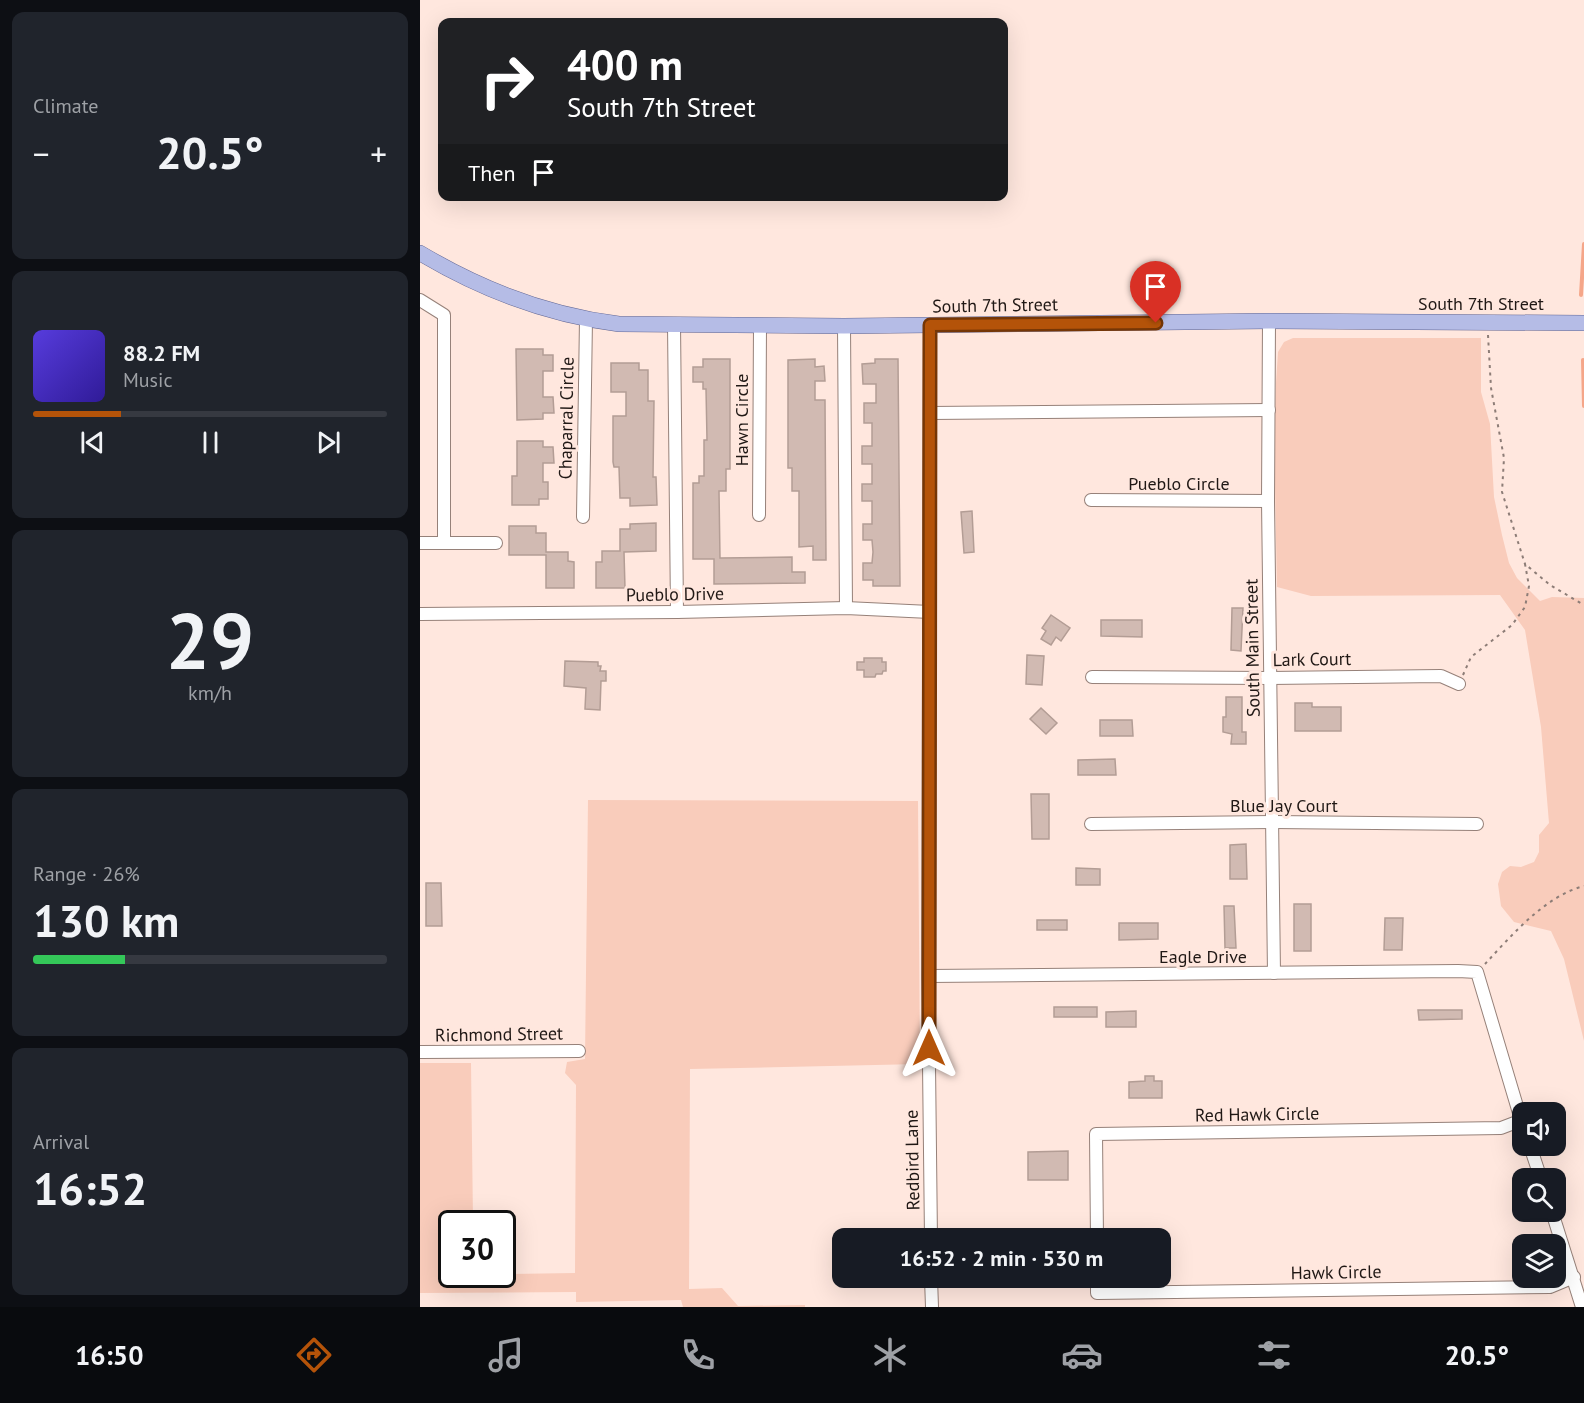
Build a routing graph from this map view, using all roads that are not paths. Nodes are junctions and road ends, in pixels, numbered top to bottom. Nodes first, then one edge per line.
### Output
1 (420, 254) edge
2 (420, 300) edge
3 (586, 320) junction
4 (1269, 321) junction
5 (1584, 323) edge
6 (674, 324) junction
7 (760, 325) junction
8 (930, 325) junction
9 (844, 326) junction
10 (1269, 410) junction
11 (930, 413) junction
12 (1091, 500) dead end
13 (1268, 501) junction
14 (759, 515) dead end
15 (583, 517) dead end
16 (420, 543) edge
17 (444, 543) junction
18 (496, 543) dead end
19 (846, 608) junction
20 (677, 612) junction
21 (930, 612) junction
22 (420, 614) edge
23 (1092, 677) dead end
24 (1270, 678) junction
25 (1459, 684) road end
26 (1273, 822) junction
27 (1091, 824) dead end
28 (1477, 824) dead end
29 (1274, 973) junction
30 (928, 976) junction
31 (579, 1051) dead end
32 (420, 1052) edge
33 (1516, 1102) edge
34 (1512, 1125) edge
35 (1555, 1222) edge
36 (931, 1228) edge
37 (1097, 1228) edge
38 (1574, 1277) junction
39 (931, 1288) edge
40 (1097, 1288) edge
41 (932, 1307) edge
42 (1582, 1307) edge

1 - 3 main road, South 7th Street
2 - 17 street
3 - 6 main road, South 7th Street
3 - 15 street, Chaparral Circle
4 - 5 main road, South 7th Street
4 - 8 main road, South 7th Street
4 - 10 street, South Main Street
6 - 7 main road, South 7th Street
6 - 20 street
7 - 9 main road, South 7th Street
7 - 14 street, Hawn Circle
8 - 9 main road, South 7th Street
8 - 11 street, Redbird Lane
9 - 19 street
10 - 11 street
10 - 13 street, South Main Street
11 - 21 street, Redbird Lane
12 - 13 street, Pueblo Circle
13 - 24 street, South Main Street
16 - 17 street
17 - 18 street
19 - 20 street, Pueblo Drive
19 - 21 street, Pueblo Drive
20 - 22 street, Pueblo Drive
21 - 30 street, Redbird Lane
23 - 24 street, Lark Court
24 - 25 street, Lark Court
24 - 26 street, South Main Street
26 - 27 street, Blue Jay Court
26 - 28 street, Blue Jay Court
26 - 29 street, South Main Street
29 - 30 street, Eagle Drive
29 - 33 street, Eagle Drive
30 - 36 street, Redbird Lane
31 - 32 street, Richmond Street
34 - 37 street, Red Hawk Circle
35 - 38 street
38 - 40 street, Hawk Circle
38 - 42 street
39 - 41 street

